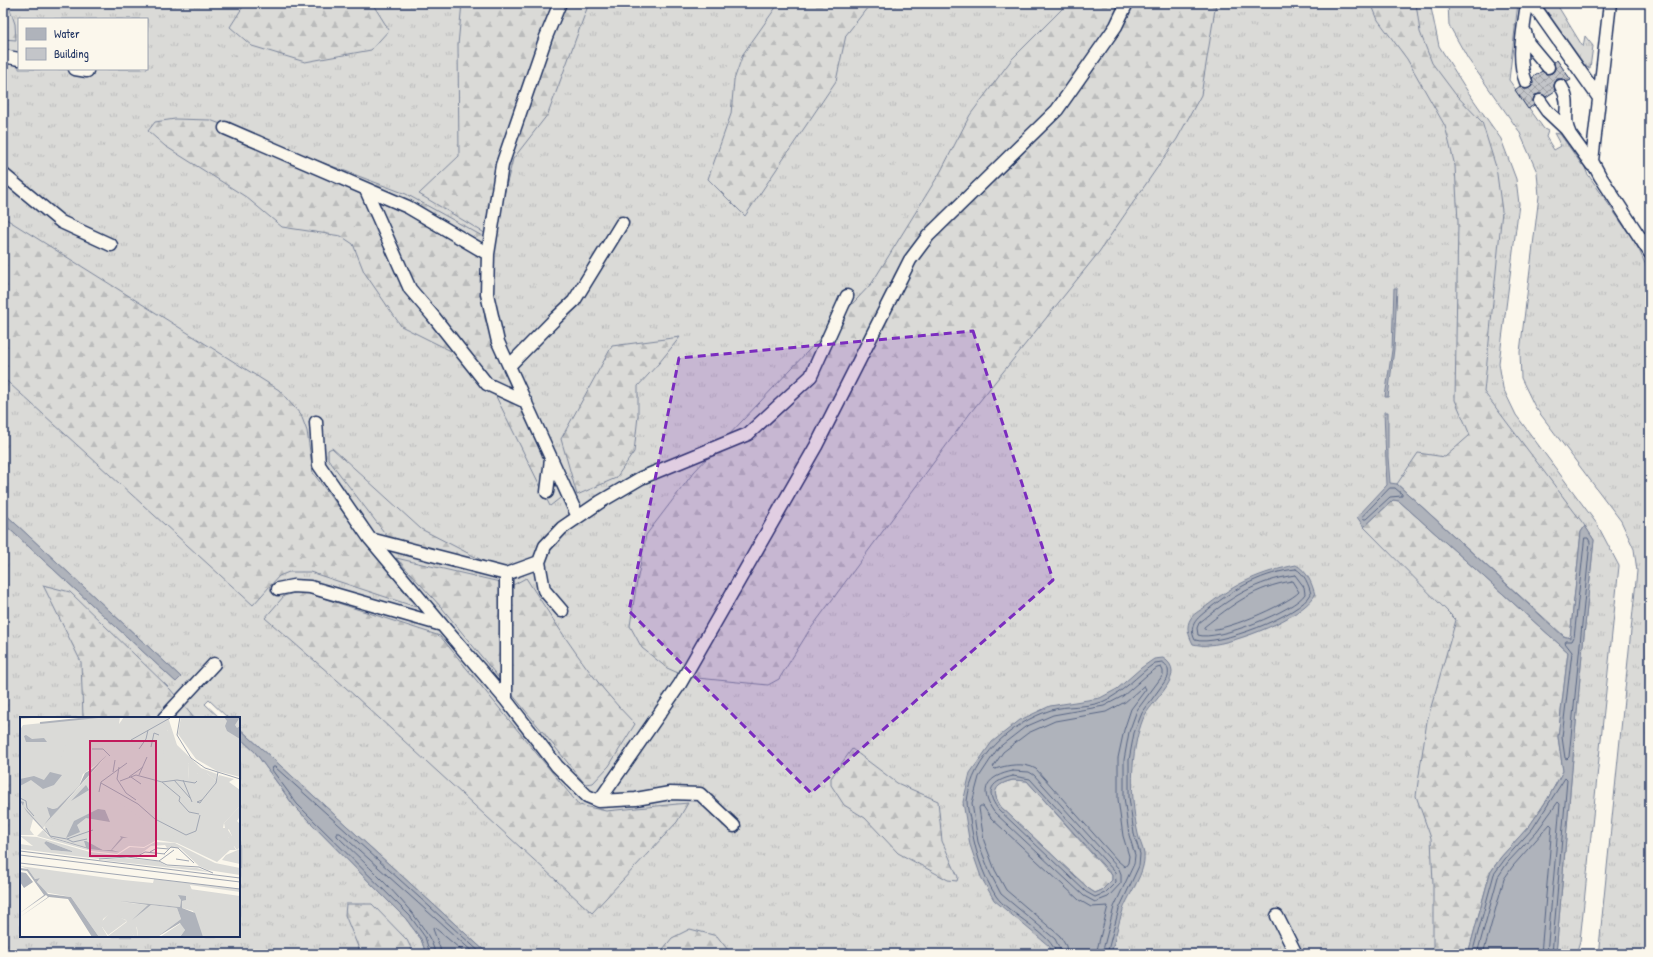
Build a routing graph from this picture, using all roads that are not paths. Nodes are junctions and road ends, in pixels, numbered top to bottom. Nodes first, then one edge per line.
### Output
1 (560, 3) edge
2 (1127, 3) edge
3 (1527, 3) edge
4 (1532, 3) edge
5 (1610, 3) edge
6 (1525, 23) junction
7 (3, 56) edge
8 (18, 59) edge
9 (1548, 67) dead end
10 (81, 70) edge
11 (87, 71) dead end
12 (1526, 82) dead end
13 (1561, 86) dead end
14 (1599, 98) junction
15 (1540, 102) dead end
16 (225, 128) dead end
17 (1569, 132) junction
18 (3, 174) edge
19 (1600, 176) junction
20 (366, 190) junction
21 (622, 223) dead end
22 (111, 245) dead end
23 (1650, 253) edge
24 (488, 254) junction
25 (847, 296) dead end
26 (509, 366) junction
27 (526, 402) junction
28 (316, 422) dead end
29 (552, 458) junction
30 (547, 492) dead end
31 (578, 517) junction
32 (370, 538) junction
33 (539, 562) junction
34 (506, 574) junction
35 (278, 589) dead end
36 (562, 611) dead end
37 (442, 625) junction
38 (214, 664) dead end
39 (506, 700) junction
40 (165, 717) edge
41 (599, 800) junction
42 (734, 826) dead end
43 (1277, 916) dead end
44 (1296, 954) edge

1 - 24 lane
2 - 41 lane
3 - 6 lane
4 - 14 lane
5 - 14 lane
6 - 9 lane
6 - 12 lane
7 - 8 lane
10 - 11 lane
13 - 17 lane
14 - 19 lane
15 - 17 lane
16 - 20 lane
17 - 19 lane
18 - 22 lane
19 - 23 lane
20 - 24 lane
20 - 27 lane
21 - 26 lane
24 - 26 lane
25 - 31 lane
26 - 27 lane
27 - 29 lane
28 - 32 lane
29 - 30 lane
29 - 31 lane
31 - 33 lane
32 - 34 lane
32 - 37 lane
33 - 34 lane
33 - 36 lane
34 - 39 lane
35 - 37 lane
37 - 39 lane
38 - 40 lane
39 - 41 lane
41 - 42 lane
43 - 44 lane

